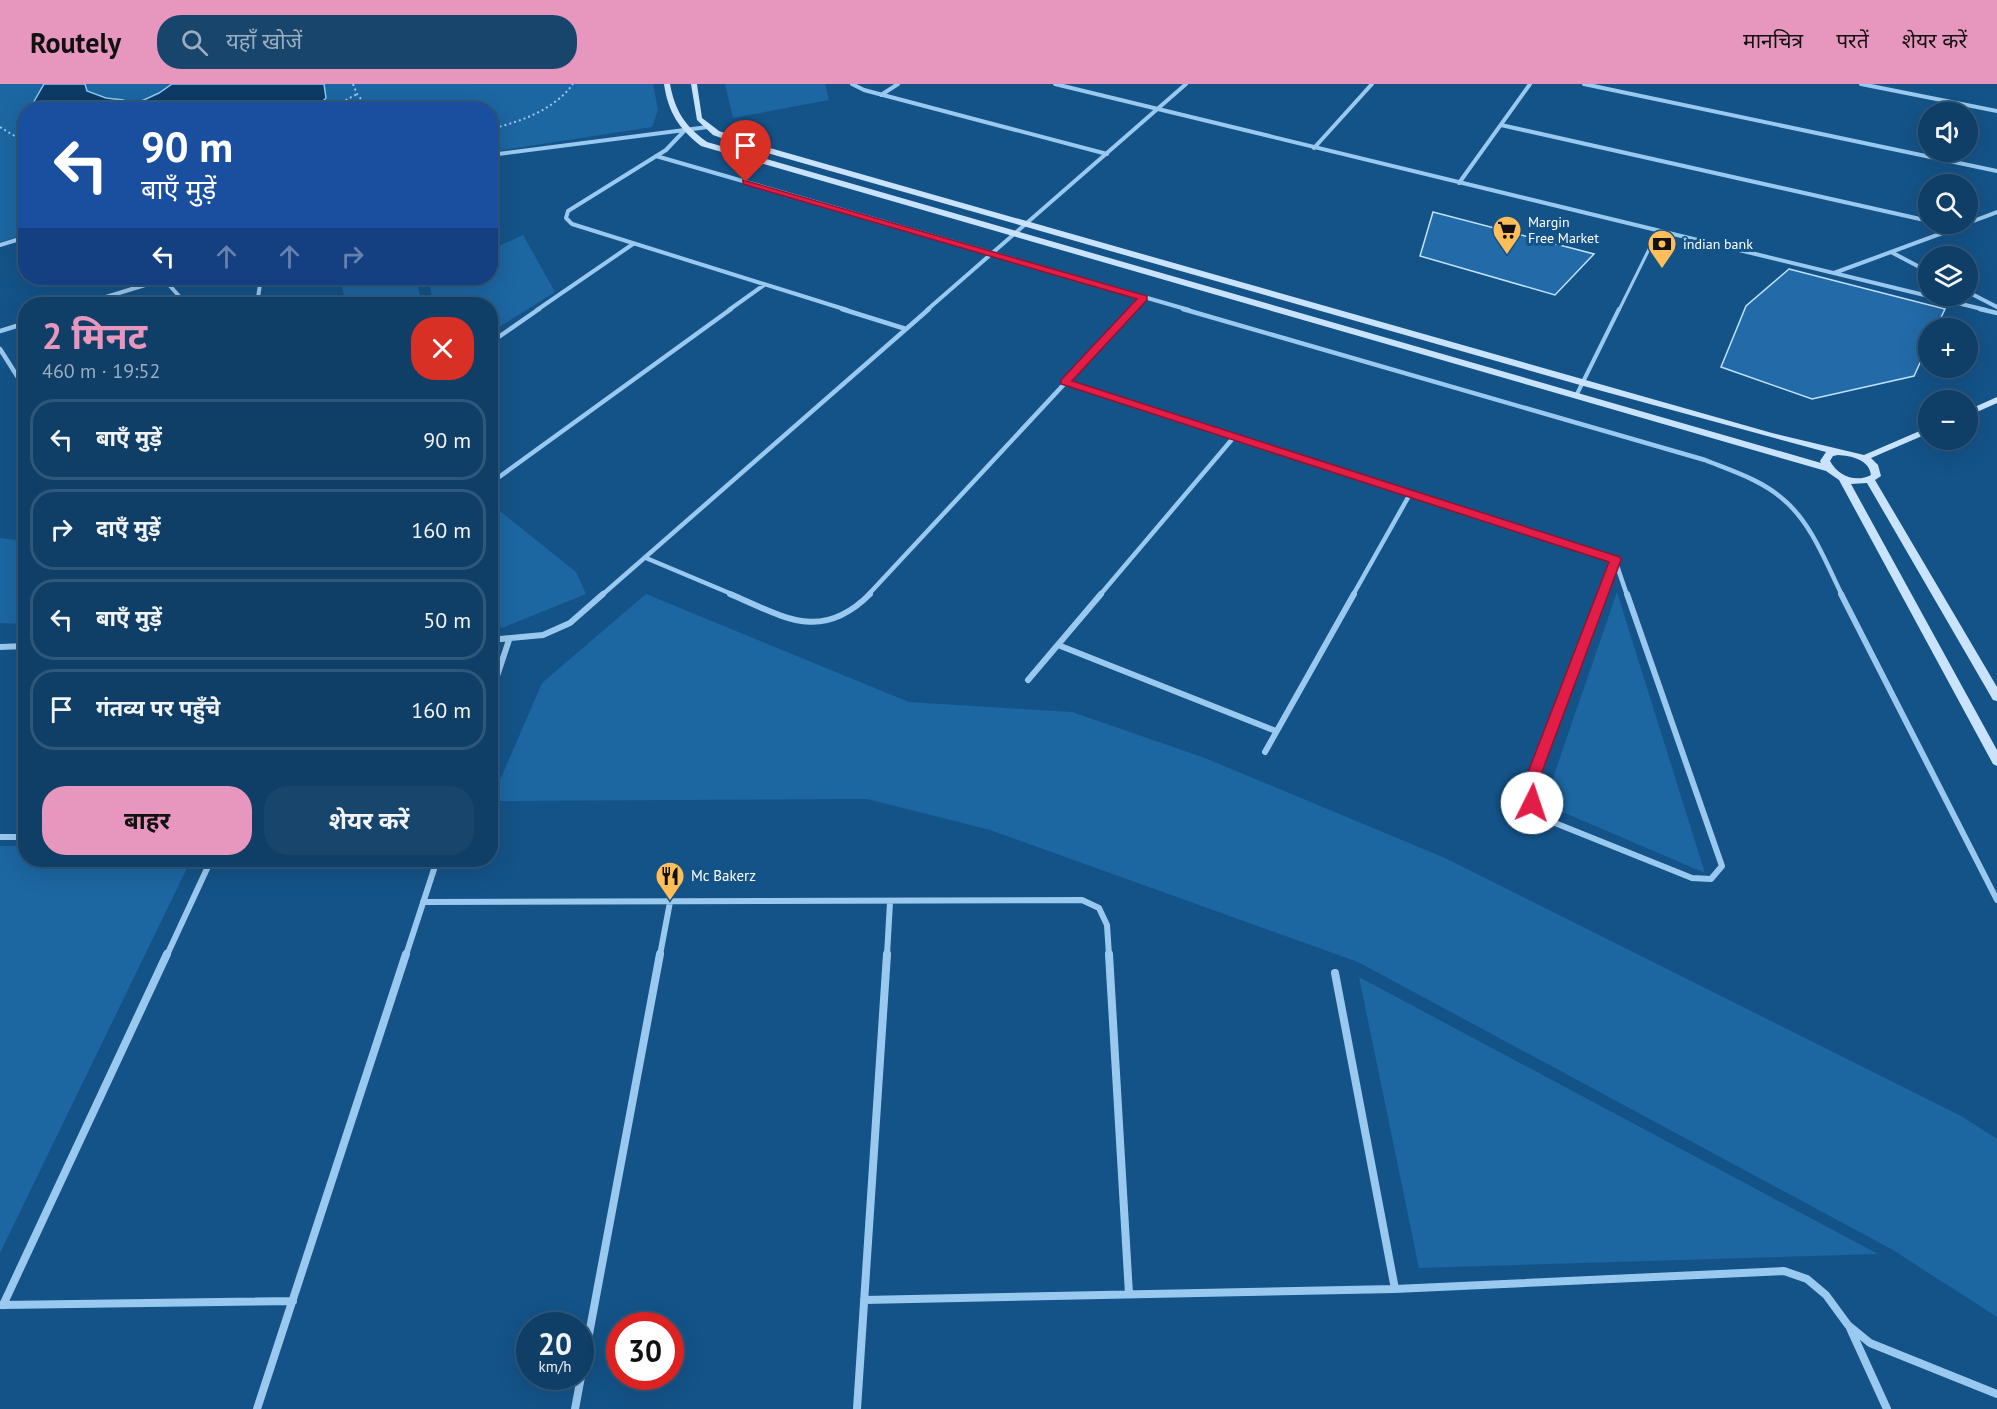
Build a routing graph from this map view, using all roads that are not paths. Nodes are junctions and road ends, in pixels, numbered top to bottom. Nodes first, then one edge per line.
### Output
1 (667, 84) edge
2 (694, 84) edge
3 (852, 84) edge
4 (898, 84) edge
5 (1055, 84) edge
6 (1186, 84) edge
7 (1372, 84) edge
8 (1530, 84) edge
9 (1584, 84) edge
10 (1861, 84) edge
11 (1903, 84) edge
12 (1901, 92) junction
13 (881, 95) junction
14 (1156, 110) junction
15 (1997, 111) edge
16 (1501, 125) junction
17 (708, 127) junction
18 (685, 130) junction
19 (1314, 148) junction
20 (498, 153) edge
21 (1107, 154) junction
22 (656, 156) junction
23 (1997, 171) edge
24 (1459, 183) junction
25 (1997, 212) edge
26 (1918, 219) edge
27 (1978, 219) edge
28 (1026, 224) junction
29 (1658, 231) junction
30 (1939, 234) edge
31 (1013, 235) junction
32 (18, 239) edge
33 (633, 244) junction
34 (0, 245) edge
35 (1891, 252) junction
36 (993, 253) junction
37 (1172, 265) junction
38 (1918, 266) edge
39 (1834, 273) junction
40 (1161, 277) junction
41 (143, 285) edge
42 (171, 285) edge
43 (764, 285) junction
44 (105, 297) edge
45 (180, 297) edge
46 (1978, 297) edge
47 (1144, 298) junction
48 (1997, 306) edge
49 (1997, 313) edge
50 (18, 325) edge
51 (906, 329) junction
52 (0, 331) edge
53 (498, 337) edge
54 (0, 349) edge
55 (18, 377) edge
56 (1065, 382) junction
57 (1583, 383) junction
58 (1576, 396) junction
59 (1997, 400) edge
60 (1978, 409) edge
61 (1918, 435) edge
62 (1234, 437) junction
63 (1838, 452) junction
64 (1864, 458) junction
65 (1828, 468) junction
66 (498, 478) edge
67 (1843, 478) junction
68 (1870, 480) junction
69 (1410, 494) junction
70 (646, 558) junction
71 (1615, 560) junction
72 (498, 640) edge
73 (509, 640) junction
74 (1058, 645) junction
75 (18, 646) edge
76 (0, 647) edge
77 (498, 673) edge
78 (1028, 680) dead end
79 (1997, 696) edge
80 (1276, 731) junction
81 (1265, 752) dead end
82 (1997, 761) edge
83 (0, 837) edge
84 (18, 837) edge
85 (208, 867) edge
86 (435, 867) edge
87 (1997, 900) edge
88 (423, 902) junction
89 (670, 902) junction
90 (890, 902) junction
91 (1335, 973) dead end
92 (1395, 1289) junction
93 (1129, 1294) junction
94 (864, 1300) junction
95 (293, 1301) junction
96 (1, 1305) edge
97 (1848, 1324) junction
98 (1997, 1394) edge
99 (257, 1409) edge
100 (574, 1409) edge
101 (857, 1409) edge
102 (1887, 1409) edge

1 - 18 street
2 - 17 street
3 - 13 street
4 - 13 street
5 - 14 street
6 - 14 street
7 - 19 street
8 - 16 street
9 - 23 street
10 - 12 street
11 - 12 street
12 - 15 street
13 - 21 street
14 - 19 street
14 - 21 street
16 - 24 street
16 - 26 street
17 - 18 street
17 - 28 street
18 - 20 street
18 - 22 street
18 - 31 street
19 - 24 street
21 - 28 street
22 - 33 street
22 - 36 street
24 - 29 street
25 - 27 street
28 - 31 street
28 - 37 street
29 - 39 street
29 - 57 lane
30 - 35 street
31 - 36 street
31 - 40 street
32 - 34 street
33 - 43 street
33 - 53 street
35 - 38 street
35 - 39 street
36 - 47 street
36 - 51 street
37 - 40 street
37 - 57 street
39 - 49 street
40 - 58 street
41 - 44 street
42 - 45 street
43 - 51 street
43 - 66 street
46 - 48 street
47 - 56 street
47 - 87 street
50 - 52 street
51 - 70 street
54 - 55 street
56 - 62 street
56 - 70 street
57 - 58 lane
57 - 63 street
58 - 65 street
59 - 60 street
61 - 64 street
62 - 69 street
62 - 74 street
63 - 64 street
63 - 65 street
64 - 68 street
65 - 67 street
67 - 68 street
67 - 82 street
68 - 79 street
69 - 71 street
69 - 80 street
70 - 73 street
71 - 71 street
72 - 73 street
73 - 77 street
74 - 78 street
74 - 80 street
75 - 76 street
80 - 81 street
83 - 84 street
85 - 96 street
86 - 88 street
88 - 89 street
88 - 95 street
89 - 90 street
89 - 100 street
90 - 93 street
90 - 94 street
91 - 92 street
92 - 93 street
92 - 97 street
93 - 94 street
94 - 101 street
95 - 96 street
95 - 99 street
97 - 98 street
97 - 102 street

